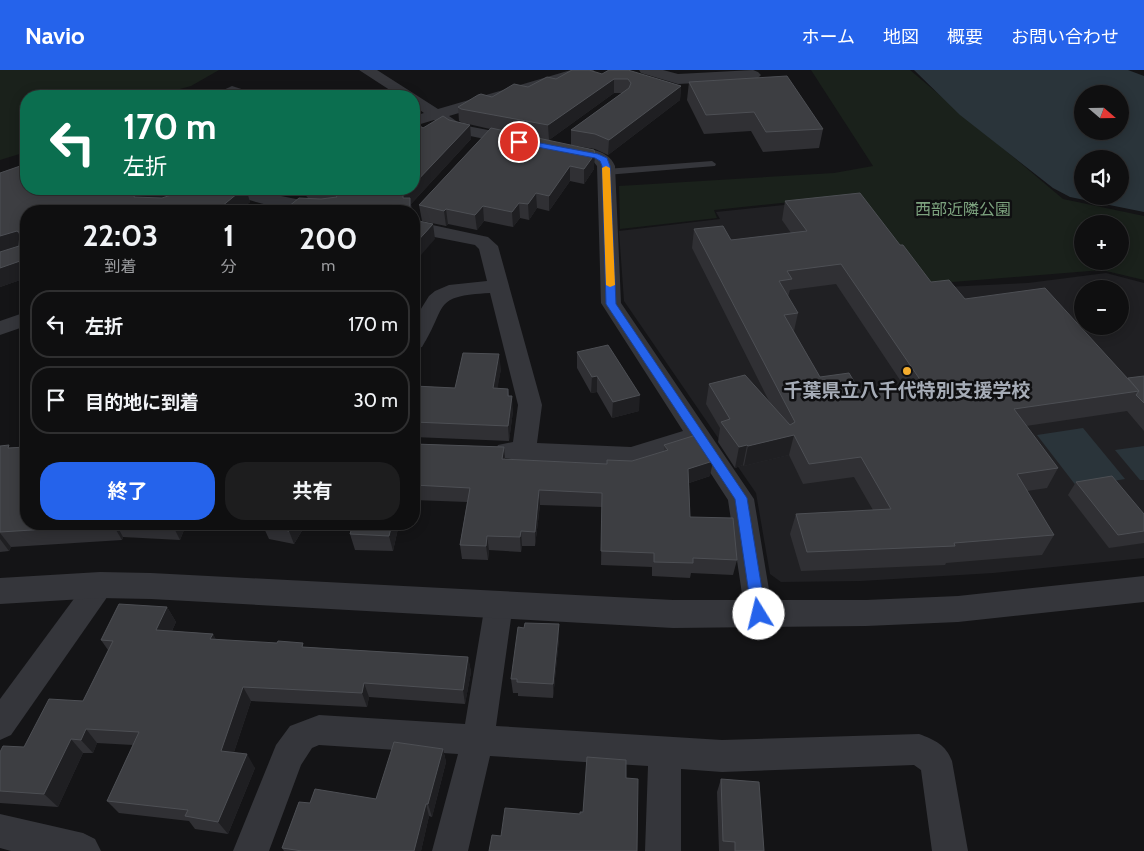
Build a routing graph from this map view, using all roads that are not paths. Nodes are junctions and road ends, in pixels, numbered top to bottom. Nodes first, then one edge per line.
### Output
1 (366, 70) edge
2 (587, 70) edge
3 (646, 70) edge
4 (753, 75) dead end
5 (399, 90) edge
6 (420, 103) edge
7 (436, 113) junction
8 (420, 119) edge
9 (712, 164) dead end
10 (606, 172) junction
11 (251, 195) edge
12 (277, 205) edge
13 (420, 218) edge
14 (497, 286) junction
15 (20, 321) edge
16 (0, 328) edge
17 (420, 330) edge
18 (698, 435) junction
19 (487, 451) edge
20 (524, 452) junction
21 (100, 585) junction
22 (1144, 589) edge
23 (0, 592) edge
24 (499, 604) junction
25 (759, 614) junction
26 (0, 725) edge
27 (478, 740) junction
28 (665, 752) junction
29 (0, 831) edge
30 (76, 850) edge
31 (251, 851) edge
32 (450, 851) edge
33 (663, 851) edge
34 (950, 851) edge

1 - 5 street
2 - 7 street
3 - 4 street
6 - 7 street
7 - 8 street
7 - 10 street
9 - 10 lane
10 - 18 street
11 - 12 street
13 - 14 street
14 - 17 street
14 - 20 street
15 - 16 street
18 - 20 street
18 - 25 street
19 - 20 street
21 - 23 street
21 - 24 street
21 - 26 street
22 - 25 street
24 - 25 street
24 - 27 street
27 - 28 street
27 - 31 street
27 - 32 street
28 - 33 street
28 - 34 street
29 - 30 street

